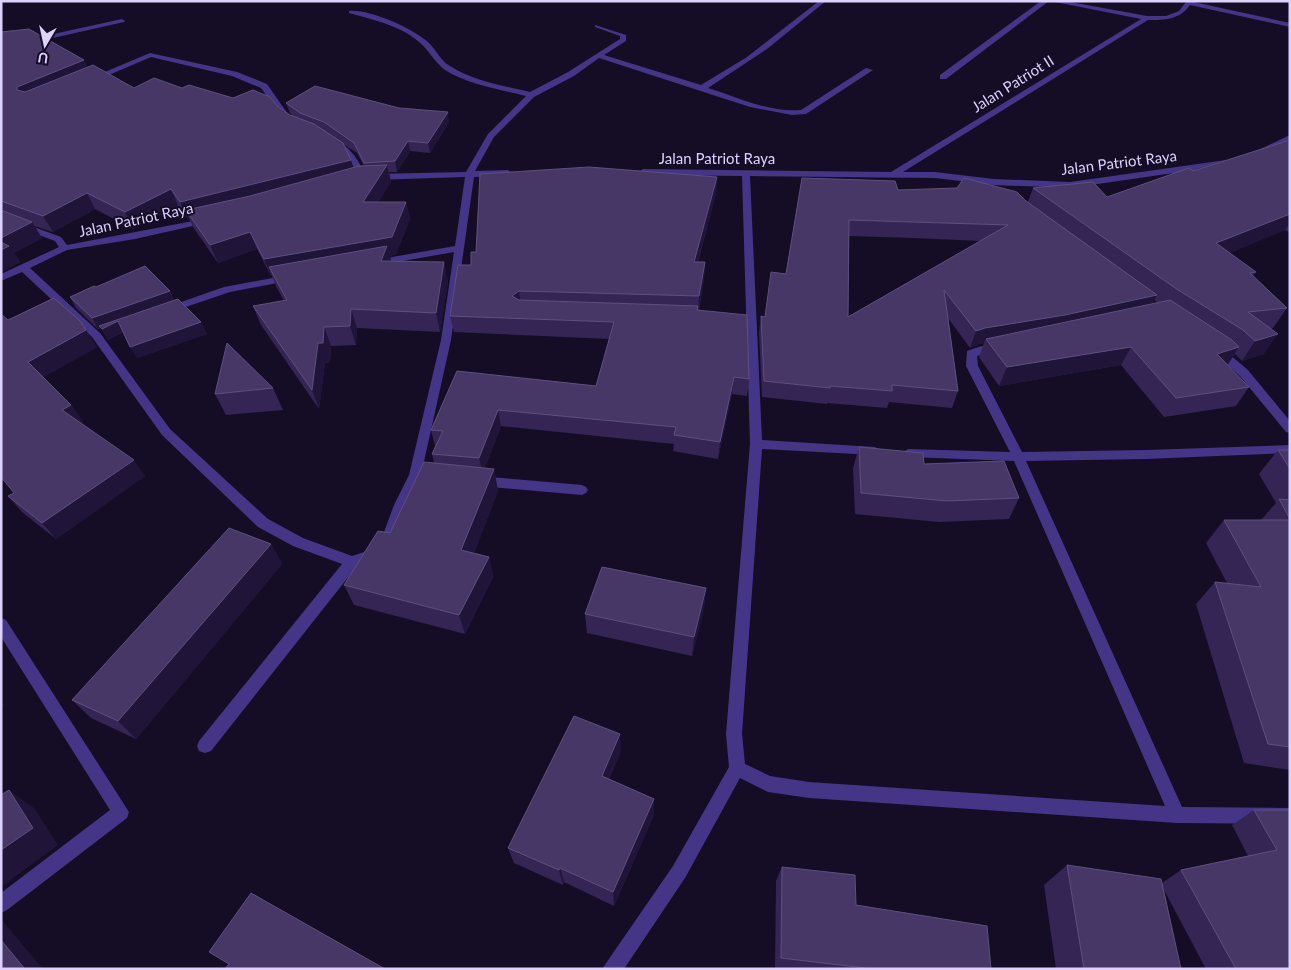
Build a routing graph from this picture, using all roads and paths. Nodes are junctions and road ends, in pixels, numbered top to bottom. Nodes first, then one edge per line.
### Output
1 (823, 1) edge
2 (1046, 1) edge
3 (1053, 1) edge
4 (350, 12) dead end
5 (1147, 18) junction
6 (122, 21) dead end
7 (1290, 25) edge
8 (597, 26) dead end
9 (1, 44) edge
10 (598, 54) junction
11 (869, 70) dead end
12 (943, 76) dead end
13 (85, 82) edge
14 (702, 88) junction
15 (531, 95) junction
16 (299, 127) edge
17 (323, 136) edge
18 (1290, 137) edge
19 (637, 172) edge
20 (470, 173) junction
21 (519, 173) edge
22 (746, 174) junction
23 (894, 174) junction
24 (994, 182) junction
25 (1006, 194) edge
26 (219, 217) edge
27 (1, 218) edge
28 (64, 248) junction
29 (459, 248) junction
30 (362, 266) edge
31 (23, 267) junction
32 (302, 276) edge
33 (1, 278) edge
34 (153, 315) edge
35 (109, 330) edge
36 (96, 335) junction
37 (1209, 344) edge
38 (1006, 345) edge
39 (1290, 429) edge
40 (756, 444) junction
41 (1290, 449) edge
42 (1019, 458) junction
43 (464, 479) edge
44 (582, 490) dead end
45 (352, 562) junction
46 (2, 627) edge
47 (205, 746) dead end
48 (738, 768) junction
49 (1177, 815) junction
50 (1290, 816) edge
51 (1, 904) edge
52 (611, 969) edge

1 - 14 street
2 - 12 street
3 - 5 street
4 - 15 street
5 - 7 street
5 - 23 street, Jalan Patriot II
6 - 9 street
8 - 10 street
10 - 14 street
10 - 15 street
11 - 14 street
13 - 16 street
15 - 20 street
17 - 20 street
18 - 24 street, Jalan Patriot Raya
19 - 22 street, Jalan Patriot Raya
20 - 21 street
20 - 29 street
22 - 23 street, Jalan Patriot Raya
22 - 40 street
23 - 24 street, Jalan Patriot Raya
24 - 25 street
26 - 28 street, Jalan Patriot Raya
27 - 28 street
28 - 31 street, Jalan Patriot Raya
29 - 30 street
29 - 45 street
31 - 33 street, Jalan Patriot Raya
31 - 36 street
32 - 34 street
35 - 36 street
36 - 45 street
37 - 39 street
38 - 42 street
40 - 42 street
40 - 48 street
41 - 42 street
42 - 49 street
43 - 44 street
45 - 47 street
46 - 51 street
48 - 49 street
48 - 52 street
49 - 50 street

